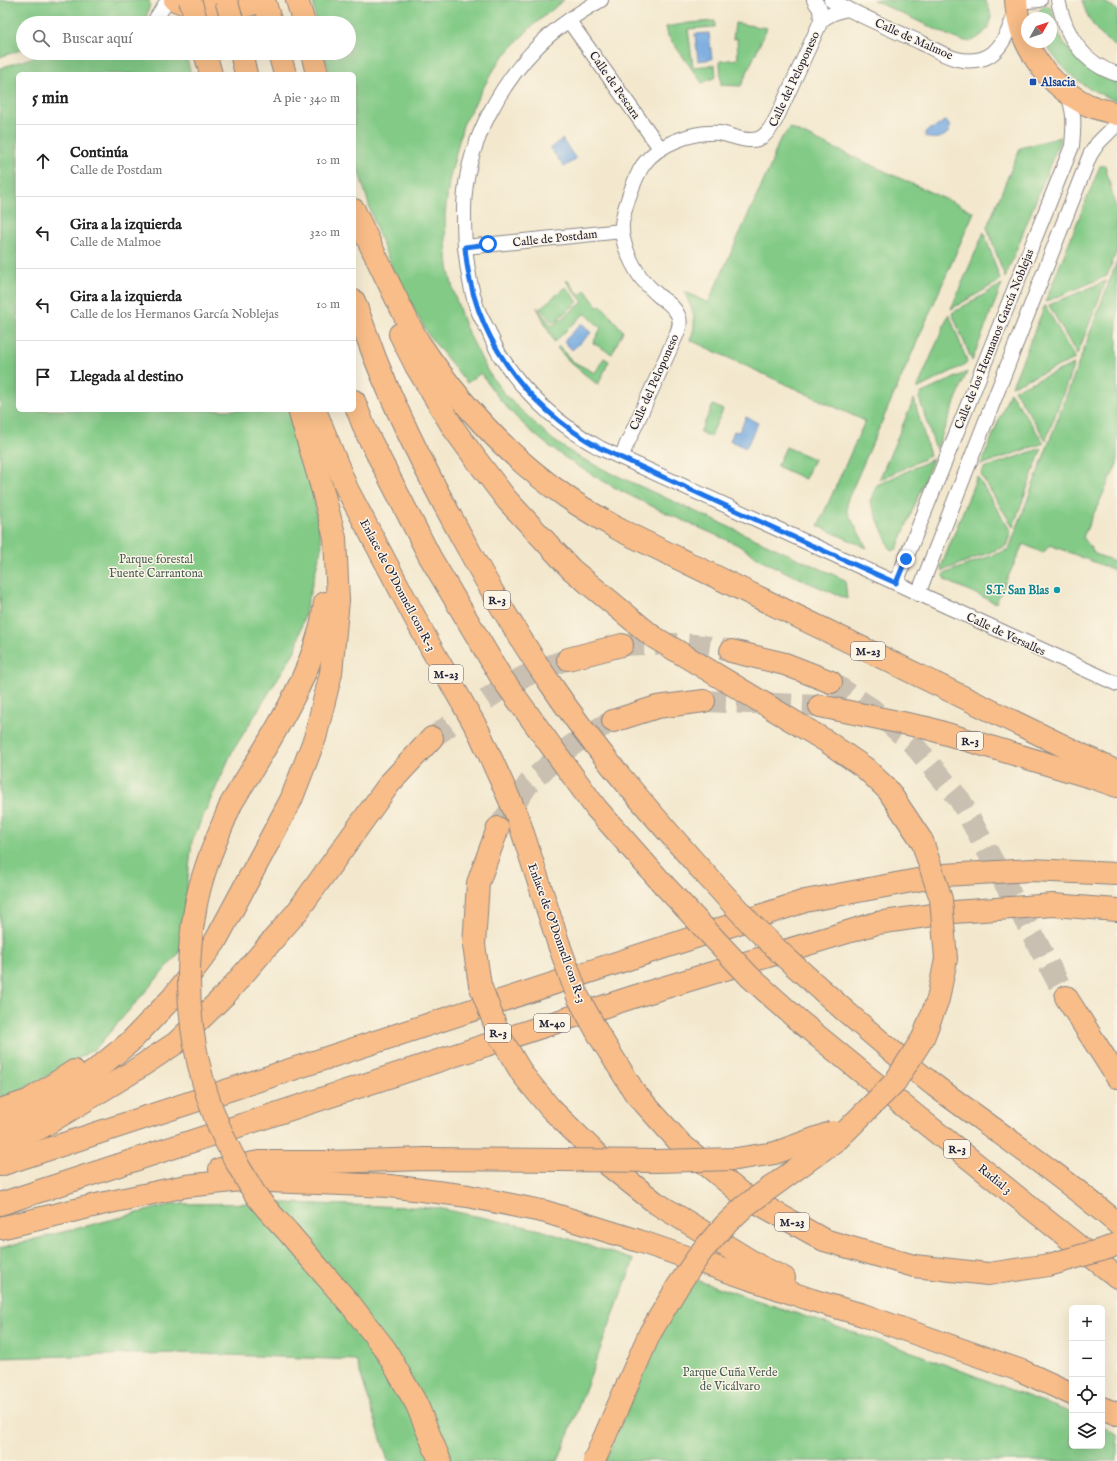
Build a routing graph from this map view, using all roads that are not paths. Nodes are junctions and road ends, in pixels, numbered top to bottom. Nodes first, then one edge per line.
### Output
1 (168, 0) edge
2 (176, 0) edge
3 (190, 0) edge
4 (226, 0) edge
5 (263, 0) edge
6 (297, 0) edge
7 (601, 0) edge
8 (814, 0) edge
9 (831, 0) edge
10 (1040, 0) edge
11 (1058, 0) edge
12 (1016, 2) edge
13 (848, 9) junction
14 (158, 16) edge
15 (195, 16) edge
16 (231, 16) edge
17 (269, 16) edge
18 (302, 16) edge
19 (570, 21) junction
20 (821, 21) junction
21 (207, 60) edge
22 (243, 60) edge
23 (282, 60) edge
24 (314, 60) edge
25 (210, 72) edge
26 (246, 72) edge
27 (285, 72) edge
28 (317, 72) edge
29 (1117, 74) edge
30 (1067, 92) junction
31 (1117, 114) edge
32 (1117, 124) edge
33 (660, 148) junction
34 (356, 214) edge
35 (356, 223) edge
36 (622, 231) junction
37 (465, 247) junction
38 (356, 306) edge
39 (356, 406) edge
40 (300, 412) edge
41 (316, 412) edge
42 (621, 457) junction
43 (322, 488) junction
44 (896, 583) junction
45 (918, 594) junction
46 (622, 646) tunnel mouth
47 (731, 651) tunnel mouth
48 (568, 659) tunnel mouth
49 (831, 682) tunnel mouth
50 (1117, 684) edge
51 (704, 701) tunnel mouth
52 (820, 706) tunnel mouth
53 (613, 721) tunnel mouth
54 (432, 738) tunnel mouth
55 (1117, 772) edge
56 (1117, 786) edge
57 (498, 828) tunnel mouth
58 (259, 861) junction
59 (1117, 874) edge
60 (1117, 910) edge
61 (1066, 996) tunnel mouth
62 (1117, 1077) edge
63 (0, 1110) edge
64 (865, 1112) junction
65 (0, 1131) edge
66 (0, 1146) edge
67 (0, 1165) edge
68 (0, 1204) edge
69 (1117, 1223) edge
70 (0, 1224) edge
71 (0, 1228) edge
72 (1117, 1244) edge
73 (1117, 1277) edge
74 (863, 1315) junction
75 (1069, 1393) edge
76 (1105, 1409) edge
77 (1117, 1414) edge
78 (440, 1461) edge
79 (594, 1461) edge

1 - 14 street
2 - 5 main road
3 - 15 main road, bridge
4 - 16 main road, bridge
5 - 17 main road
6 - 18 main road
7 - 19 street
8 - 20 street
9 - 13 street, Calle de Malmoe
10 - 12 street
11 - 29 street
12 - 13 street, Calle de Malmoe
12 - 30 main road
13 - 20 street, Calle del Peloponeso
19 - 33 street, Calle de Pescara
19 - 37 street
20 - 33 street, Calle del Peloponeso
21 - 25 main road
22 - 26 main road
23 - 27 main road
24 - 28 main road
30 - 31 main road
30 - 44 street, Calle de los Hermanos García Noblejas
32 - 45 street, Calle de los Hermanos García Noblejas
33 - 36 street, Calle del Peloponeso
34 - 55 main road, M-23
35 - 64 main road, bridge
36 - 37 street, Calle de Postdam
36 - 42 street, Calle del Peloponeso
37 - 42 street
38 - 69 main road, R-3, bridge
39 - 73 main road, Radial 3 / R-3, bridge
40 - 43 main road
41 - 72 main road, Enlace de O'Donnell con R-3 / M-23, bridge
42 - 44 street
43 - 58 main road
43 - 78 main road, bridge
44 - 45 street, Calle de Versalles
45 - 50 street, Calle de Versalles
46 - 48 main road
47 - 49 main road
51 - 53 main road
52 - 56 main road, R-3
54 - 66 main road
57 - 74 main road, R-3, bridge
58 - 63 main road
58 - 65 main road
59 - 67 main road
60 - 68 main road, M-40
61 - 62 main road
64 - 70 main road, bridge
64 - 79 main road, bridge
71 - 74 main road
74 - 75 main road, R-3
76 - 77 main road

